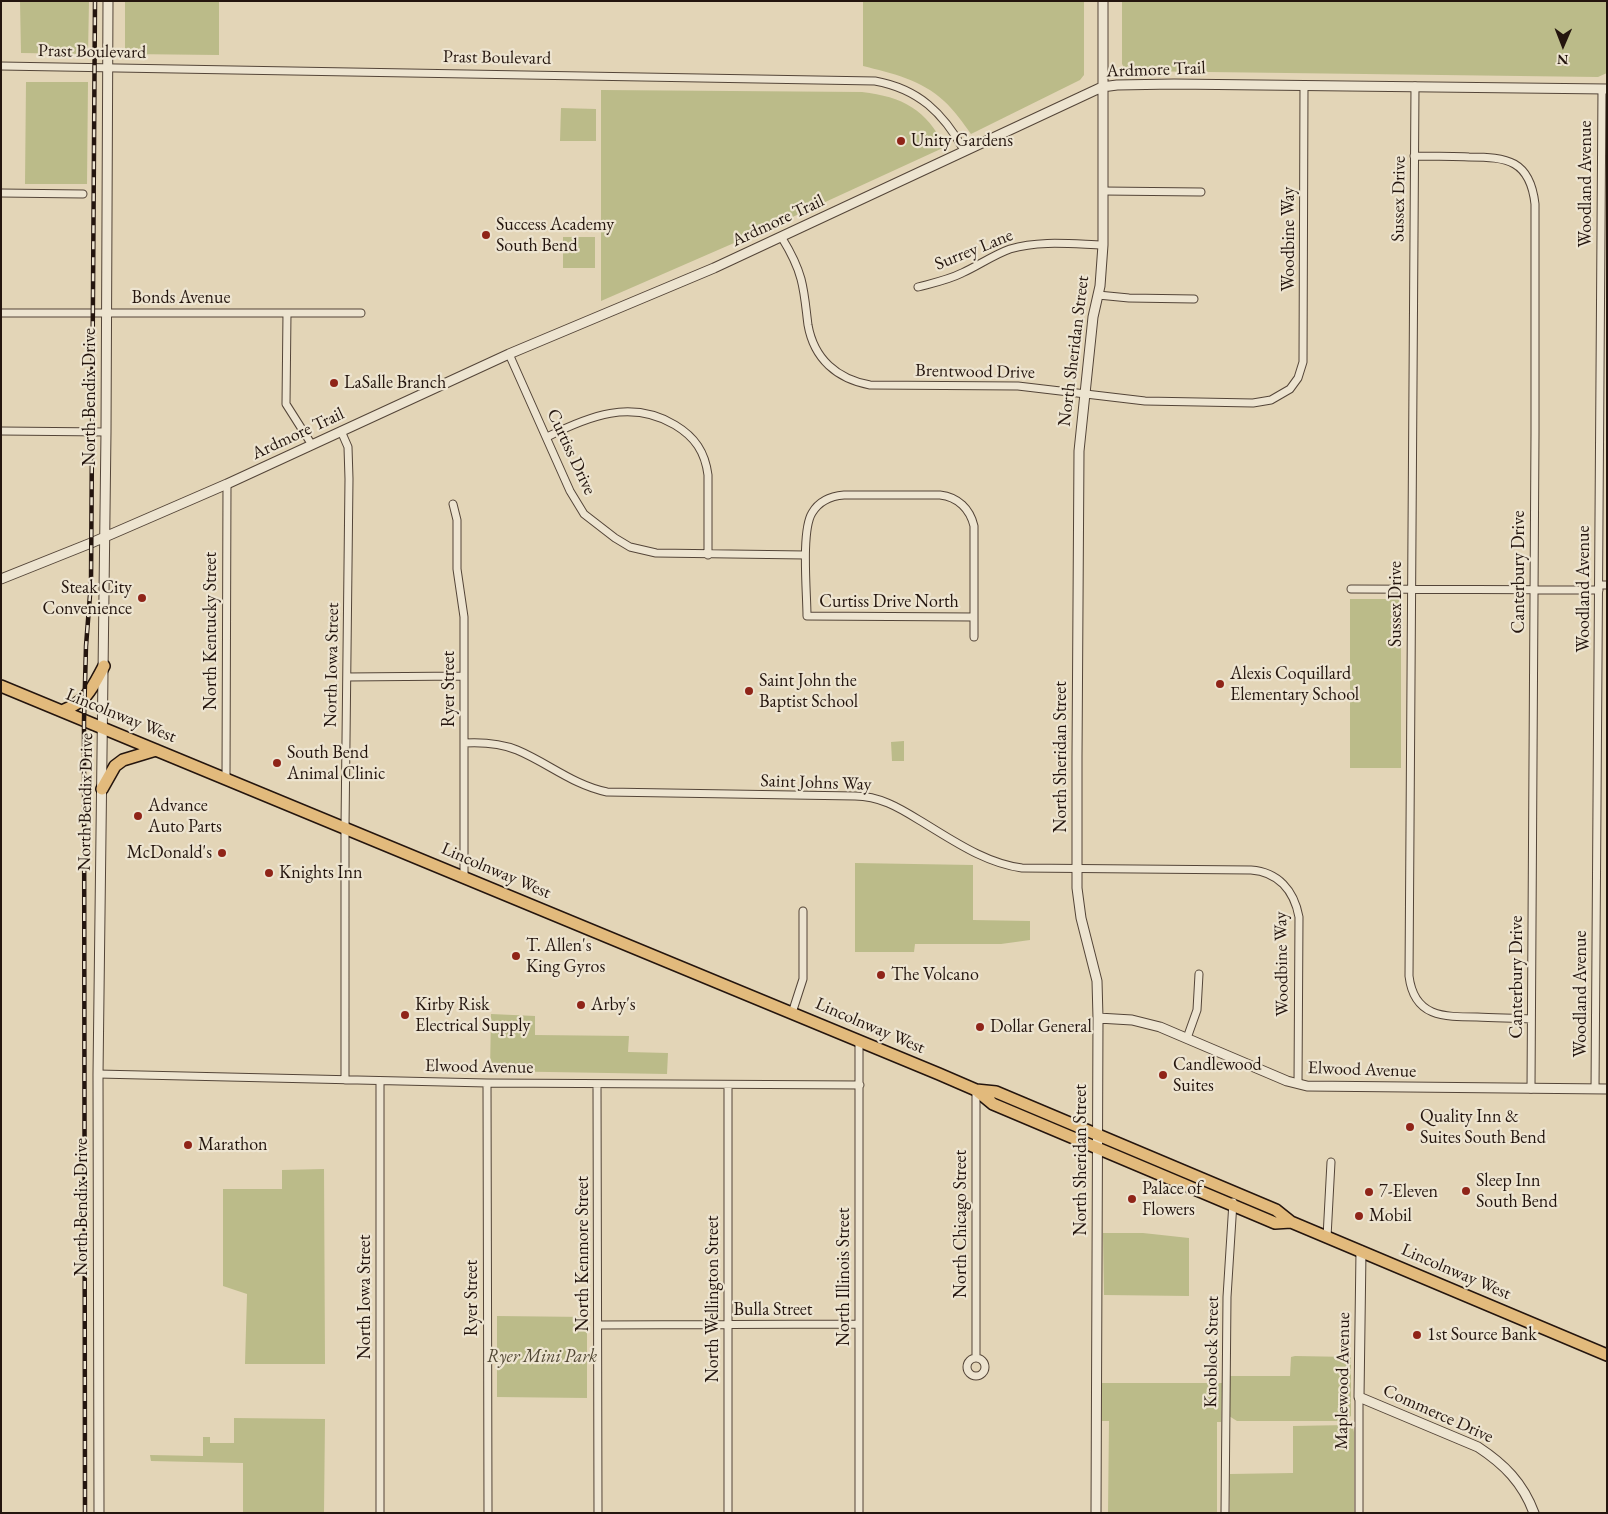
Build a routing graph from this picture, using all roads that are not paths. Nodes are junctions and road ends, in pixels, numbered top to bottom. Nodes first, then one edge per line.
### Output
1 (108, 1) edge
2 (1103, 1) edge
3 (1, 66) edge
4 (108, 67) junction
5 (1304, 85) junction
6 (1415, 86) junction
7 (1102, 87) junction
8 (1604, 89) edge
9 (964, 150) junction
10 (1414, 156) junction
11 (1103, 191) junction
12 (1201, 192) dead end
13 (1, 193) edge
14 (83, 194) dead end
15 (782, 238) junction
16 (1103, 245) junction
17 (1604, 256) edge
18 (918, 287) dead end
19 (1098, 295) junction
20 (1194, 299) dead end
21 (1, 313) edge
22 (106, 313) junction
23 (287, 313) junction
24 (361, 314) dead end
25 (509, 354) junction
26 (1290, 389) joint
27 (1084, 394) junction
28 (1603, 421) edge
29 (1, 431) edge
30 (341, 431) junction
31 (106, 432) junction
32 (547, 437) junction
33 (312, 445) junction
34 (227, 484) junction
35 (453, 504) dead end
36 (105, 537) junction
37 (708, 555) junction
38 (805, 555) junction
39 (1, 579) edge
40 (1602, 587) edge
41 (1351, 589) dead end
42 (1411, 589) junction
43 (1534, 590) junction
44 (973, 617) junction
45 (974, 637) dead end
46 (104, 666) junction
47 (464, 676) junction
48 (347, 677) junction
49 (1, 686) edge
50 (62, 711) junction
51 (103, 728) junction
52 (464, 743) junction
53 (156, 750) junction
54 (226, 778) junction
55 (102, 789) junction
56 (345, 828) junction
57 (1077, 869) junction
58 (1251, 870) joint
59 (464, 876) junction
60 (803, 911) dead end
61 (1199, 974) dead end
62 (792, 1013) junction
63 (1098, 1018) junction
64 (1532, 1019) junction
65 (1187, 1038) junction
66 (859, 1041) junction
67 (98, 1074) junction
68 (345, 1080) junction
69 (380, 1082) junction
70 (487, 1083) junction
71 (597, 1084) junction
72 (1298, 1084) junction
73 (860, 1085) junction
74 (728, 1086) junction
75 (1531, 1089) junction
76 (1595, 1089) junction
77 (1607, 1089) edge
78 (976, 1090) junction
79 (1097, 1135) junction
80 (1097, 1148) junction
81 (1331, 1162) dead end
82 (1233, 1192) junction
83 (1233, 1206) junction
84 (1291, 1222) junction
85 (1327, 1237) junction
86 (1361, 1250) junction
87 (859, 1324) junction
88 (598, 1325) junction
89 (728, 1325) junction
90 (1607, 1355) edge
91 (976, 1358) dead end
92 (1359, 1396) junction
93 (98, 1513) edge
94 (380, 1513) edge
95 (488, 1513) edge
96 (598, 1513) edge
97 (728, 1513) edge
98 (858, 1513) edge
99 (1096, 1513) edge
100 (1225, 1513) edge
101 (1359, 1513) edge
102 (1534, 1513) edge

1 - 4 street, North Bendix Drive
2 - 7 street, North Sheridan Street
3 - 4 street, Prast Boulevard
4 - 9 street, Prast Boulevard
4 - 22 street, North Bendix Drive
5 - 6 street, Ardmore Trail
5 - 7 street, Ardmore Trail
5 - 26 street, Woodbine Way
6 - 8 street, Ardmore Trail
6 - 10 street, Sussex Drive
7 - 9 street, Ardmore Trail
7 - 11 street, North Sheridan Street
8 - 17 street, Woodland Avenue
9 - 15 street, Ardmore Trail
10 - 42 street, Sussex Drive
10 - 43 street, Canterbury Drive
11 - 12 street
11 - 16 street, North Sheridan Street
13 - 14 street
15 - 25 street, Ardmore Trail
15 - 27 street, Brentwood Drive
16 - 18 street, Surrey Lane
16 - 19 street, North Sheridan Street
17 - 28 street, Woodland Avenue
19 - 20 street
19 - 27 street, North Sheridan Street
21 - 22 street, Bonds Avenue
22 - 23 street, Bonds Avenue
22 - 31 street, North Bendix Drive
23 - 24 street, Bonds Avenue
23 - 33 street
25 - 30 street, Ardmore Trail
25 - 32 street, Curtiss Drive
26 - 27 street, Brentwood Drive
27 - 57 street, North Sheridan Street
28 - 40 street, Woodland Avenue
29 - 31 street
30 - 33 street, Ardmore Trail
30 - 48 street, North Iowa Street
31 - 36 street, North Bendix Drive
32 - 37 street, Curtiss Drive
32 - 37 street
33 - 34 street, Ardmore Trail
34 - 36 street, Ardmore Trail
34 - 54 street, North Kentucky Street
35 - 47 street, Ryer Street
36 - 39 street, Ardmore Trail
36 - 46 street, North Bendix Drive
37 - 38 street, Curtiss Drive
38 - 44 street, Curtiss Drive North
38 - 44 street
40 - 43 street
40 - 76 street, Woodland Avenue
41 - 42 street
42 - 43 street
42 - 64 street, Sussex Drive
43 - 64 street, Canterbury Drive
44 - 45 street
46 - 50 main road
46 - 51 street, North Bendix Drive
47 - 48 street
47 - 52 street, Ryer Street
48 - 56 street, North Iowa Street
49 - 50 main road, Lincolnway West
50 - 51 main road, Lincolnway West
51 - 53 main road, Lincolnway West
51 - 55 street, North Bendix Drive
52 - 57 street, Saint Johns Way
52 - 59 street, Ryer Street
53 - 54 main road, Lincolnway West
53 - 55 main road
54 - 56 main road, Lincolnway West
55 - 67 street, North Bendix Drive
56 - 59 main road, Lincolnway West
56 - 68 street, North Iowa Street
57 - 58 street, Saint Johns Way
57 - 63 street, North Sheridan Street
58 - 72 street, Woodbine Way
59 - 62 main road, Lincolnway West
60 - 62 street
61 - 65 street
62 - 66 main road, Lincolnway West
63 - 65 street, Elwood Avenue
63 - 79 street, North Sheridan Street
64 - 75 street, Canterbury Drive
65 - 72 street, Elwood Avenue
66 - 73 street, North Illinois Street
66 - 78 main road, Lincolnway West
67 - 68 street, Elwood Avenue
67 - 93 street, North Bendix Drive
68 - 69 street, Elwood Avenue
69 - 70 street, Elwood Avenue
69 - 94 street, North Iowa Street
70 - 71 street, Elwood Avenue
70 - 95 street, Ryer Street
71 - 74 street, Elwood Avenue
71 - 88 street, North Kenmore Street
72 - 75 street, Elwood Avenue
73 - 74 street, Elwood Avenue
73 - 87 street, North Illinois Street
74 - 89 street, North Wellington Street
75 - 76 street, Elwood Avenue
76 - 77 street, Elwood Avenue
78 - 79 main road, Lincolnway West
78 - 80 main road, Lincolnway West
78 - 91 street, North Chicago Street
79 - 80 street, North Sheridan Street
79 - 82 main road, Lincolnway West
80 - 83 main road, Lincolnway West
80 - 99 street, North Sheridan Street
81 - 85 street
82 - 83 street, Knoblock Street
82 - 84 main road, Lincolnway West
83 - 84 main road, Lincolnway West
83 - 100 street, Knoblock Street
84 - 85 main road, Lincolnway West
85 - 86 main road, Lincolnway West
86 - 90 main road, Lincolnway West
86 - 92 street, Maplewood Avenue
87 - 89 street, Bulla Street
87 - 98 street, North Illinois Street
88 - 89 street, Bulla Street
88 - 96 street, North Kenmore Street
89 - 97 street, North Wellington Street
92 - 101 street, Maplewood Avenue
92 - 102 street, Commerce Drive

